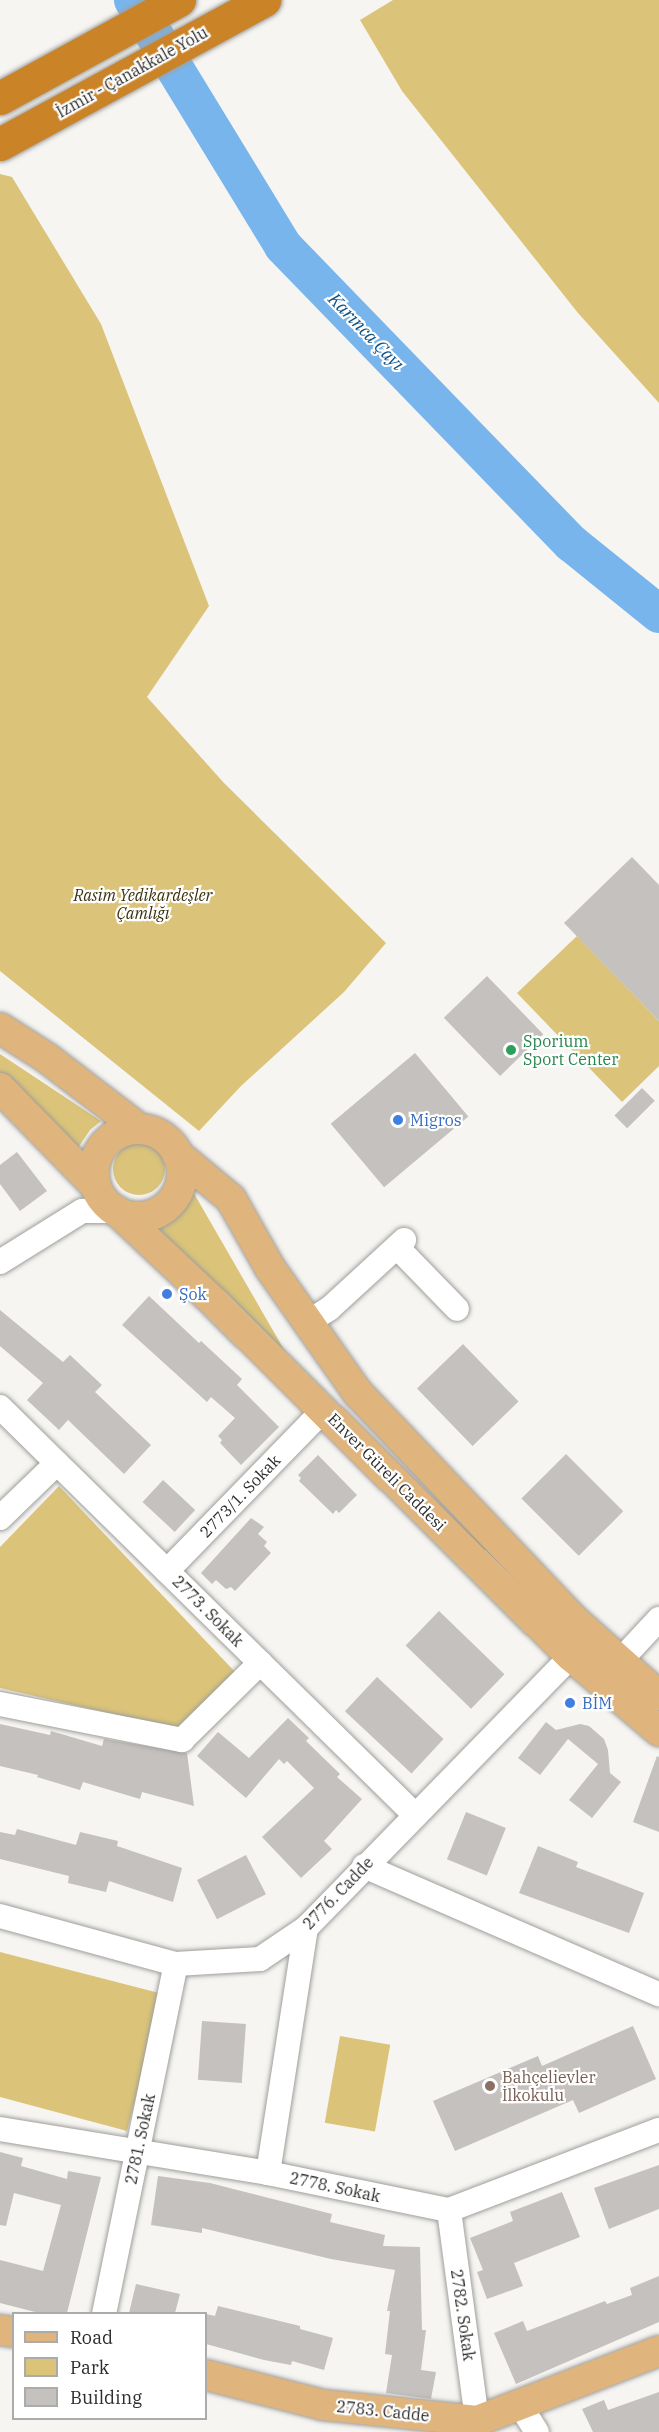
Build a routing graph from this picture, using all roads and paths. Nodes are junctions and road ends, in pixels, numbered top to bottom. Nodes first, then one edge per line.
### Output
1 (178, 0) edge
2 (264, 0) edge
3 (6, 94) edge
4 (0, 144) edge
5 (0, 1028) edge
6 (0, 1088) edge
7 (140, 1129) junction
8 (177, 1154) junction
9 (89, 1199) junction
10 (117, 1211) junction
11 (0, 1262) edge
12 (457, 1309) dead end
13 (308, 1322) junction
14 (0, 1407) edge
15 (314, 1420) dead end
16 (57, 1463) junction
17 (0, 1518) edge
18 (167, 1571) junction
19 (659, 1619) edge
20 (571, 1656) junction
21 (620, 1662) junction
22 (260, 1663) junction
23 (659, 1696) edge
24 (0, 1704) edge
25 (659, 1731) edge
26 (416, 1815) junction
27 (364, 1866) junction
28 (0, 1916) edge
29 (306, 1928) junction
30 (176, 1964) junction
31 (659, 1994) edge
32 (0, 2129) edge
33 (659, 2130) edge
34 (138, 2151) junction
35 (268, 2173) junction
36 (449, 2210) junction
37 (104, 2312) edge
38 (659, 2351) edge
39 (207, 2375) edge
40 (520, 2405) junction
41 (475, 2426) edge
42 (537, 2432) edge

1 - 3 highway
2 - 4 highway, İzmir - Çanakkale Yolu
5 - 7 main road
6 - 9 main road
7 - 8 main road
7 - 9 main road
8 - 10 main road
8 - 13 main road, Enver Güreli Caddesi
9 - 10 main road
9 - 11 street
10 - 20 main road, Enver Güreli Caddesi
12 - 13 street
13 - 21 main road, Enver Güreli Caddesi
14 - 16 street, 2773. Sokak
15 - 18 street, 2773/1. Sokak
16 - 17 street
16 - 18 street, 2773. Sokak
18 - 22 street, 2773. Sokak
19 - 21 street
20 - 25 main road, Enver Güreli Caddesi
20 - 26 street, 2776. Cadde
21 - 23 main road, Enver Güreli Caddesi
22 - 24 street
22 - 26 street, 2773. Sokak
26 - 27 street, 2776. Cadde
27 - 29 street, 2776. Cadde
27 - 31 street
28 - 30 street, 2776. Cadde
29 - 30 street, 2776. Cadde
29 - 35 street
30 - 34 street, 2781. Sokak
32 - 34 street, 2778. Sokak
33 - 36 street
34 - 35 street, 2778. Sokak
34 - 37 street, 2781. Sokak
35 - 36 street, 2778. Sokak
36 - 41 street, 2782. Sokak
38 - 40 main road, 2783. Cadde
39 - 41 main road, 2783. Cadde
40 - 41 main road, 2783. Cadde
40 - 42 street

